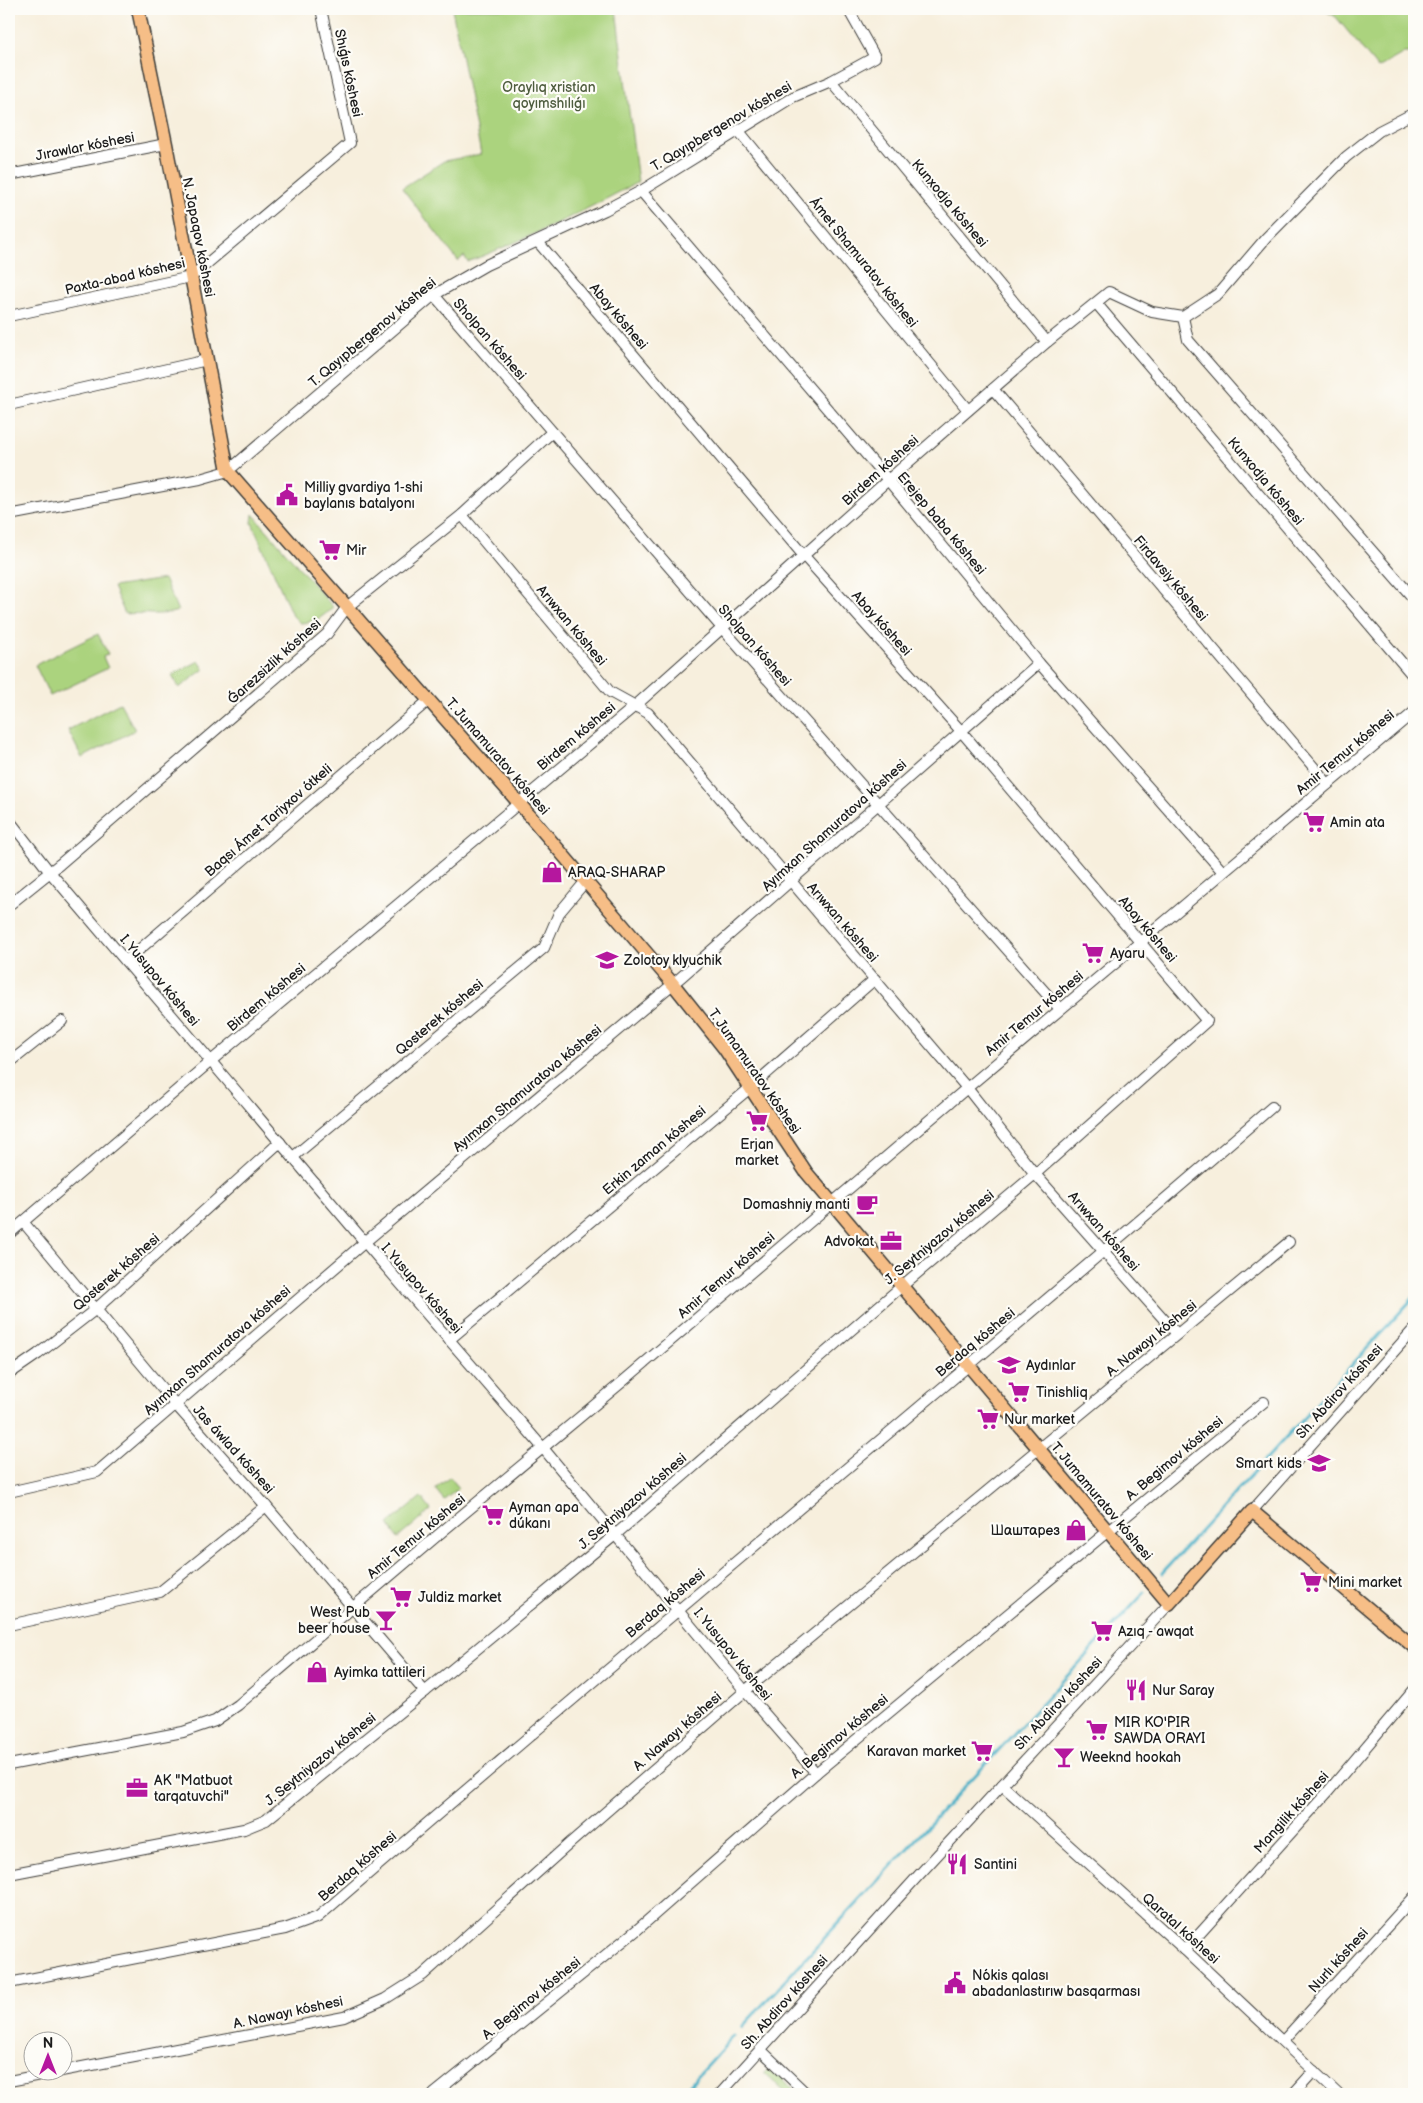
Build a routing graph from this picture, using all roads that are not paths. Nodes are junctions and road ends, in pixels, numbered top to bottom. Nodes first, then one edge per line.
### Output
1 (138, 9) edge
2 (321, 9) edge
3 (848, 9) edge
4 (831, 81) junction
5 (1414, 113) edge
6 (738, 130) junction
7 (350, 143) joint
8 (166, 144) junction
9 (9, 175) edge
10 (641, 191) junction
11 (538, 242) junction
12 (192, 277) junction
13 (434, 295) junction
14 (1096, 302) junction
15 (9, 316) edge
16 (1183, 317) junction
17 (1047, 342) junction
18 (207, 360) junction
19 (993, 389) junction
20 (9, 405) edge
21 (968, 410) junction
22 (552, 432) junction
23 (228, 471) junction
24 (888, 480) junction
25 (462, 515) junction
26 (9, 516) edge
27 (804, 556) junction
28 (1414, 599) edge
29 (347, 607) junction
30 (722, 628) junction
31 (1039, 663) junction
32 (1414, 677) edge
33 (429, 700) junction
34 (635, 706) junction
35 (1414, 712) edge
36 (960, 731) junction
37 (1328, 784) junction
38 (518, 802) junction
39 (877, 804) junction
40 (9, 820) edge
41 (49, 871) junction
42 (1223, 872) junction
43 (584, 882) junction
44 (791, 882) junction
45 (9, 905) edge
46 (1140, 942) junction
47 (126, 961) junction
48 (876, 979) junction
49 (673, 984) junction
50 (1060, 1010) junction
51 (62, 1021) dead end
52 (1207, 1021) joint
53 (211, 1061) junction
54 (9, 1063) edge
55 (750, 1088) junction
56 (967, 1088) junction
57 (1272, 1107) dead end
58 (280, 1142) junction
59 (293, 1157) junction
60 (1035, 1174) junction
61 (832, 1203) junction
62 (24, 1223) junction
63 (9, 1234) edge
64 (365, 1242) junction
65 (1289, 1242) dead end
66 (1104, 1252) junction
67 (902, 1286) junction
68 (96, 1309) junction
69 (1414, 1329) edge
70 (1177, 1334) junction
71 (449, 1340) junction
72 (968, 1366) junction
73 (9, 1374) edge
74 (1264, 1402) dead end
75 (175, 1404) junction
76 (543, 1448) junction
77 (1038, 1448) junction
78 (9, 1492) edge
79 (266, 1506) junction
80 (1252, 1511) junction
81 (1108, 1530) junction
82 (615, 1535) junction
83 (1169, 1604) junction
84 (354, 1608) junction
85 (679, 1609) junction
86 (9, 1625) edge
87 (1414, 1647) edge
88 (745, 1690) junction
89 (1414, 1690) edge
90 (425, 1692) junction
91 (9, 1764) edge
92 (816, 1773) junction
93 (1002, 1785) junction
94 (9, 1874) edge
95 (1414, 1897) edge
96 (1185, 1950) junction
97 (9, 1983) edge
98 (1283, 2041) junction
99 (761, 2050) junction
100 (1314, 2071) junction
101 (9, 2081) edge
102 (434, 2094) edge
103 (720, 2094) edge
104 (807, 2094) edge
105 (1293, 2094) edge
106 (1338, 2094) edge

1 - 8 main road, N. Japaqov kóshesi
2 - 7 street, Shıǵıs kóshesi
3 - 4 street, T. Qayıpbergenov kóshesi
4 - 6 street, T. Qayıpbergenov kóshesi
4 - 17 street, Kunxodja kóshesi
5 - 16 street
6 - 10 street, T. Qayıpbergenov kóshesi
6 - 21 street, Ámet Shamuratov kóshesi
7 - 12 street, Paxta-abad kóshesi
8 - 9 street, Jırawlar kóshesi
8 - 12 main road, N. Japaqov kóshesi
10 - 11 street, T. Qayıpbergenov kóshesi
10 - 24 street, Erejep baba kóshesi
11 - 13 street, T. Qayıpbergenov kóshesi
11 - 27 street, Abay kóshesi
12 - 15 street, Paxta-abad kóshesi
12 - 18 main road, N. Japaqov kóshesi
13 - 22 street, Sholpan kóshesi
13 - 23 street, T. Qayıpbergenov kóshesi
14 - 16 street, Birdem kóshesi
14 - 17 street, Birdem kóshesi
14 - 32 street, Kunxodja kóshesi
16 - 28 street
17 - 19 street, Birdem kóshesi
18 - 20 street
18 - 23 main road, N. Japaqov kóshesi
19 - 21 street, Birdem kóshesi
19 - 37 street, Firdavsiy kóshesi
21 - 24 street, Birdem kóshesi
22 - 25 street, Ǵarezsizlik kóshesi
22 - 30 street, Sholpan kóshesi
23 - 26 street, T. Qayıpbergenov kóshesi
23 - 29 main road, T. Jumamuratov kóshesi
24 - 27 street, Birdem kóshesi
24 - 31 street, Erejep baba kóshesi
25 - 29 street, Ǵarezsizlik kóshesi
25 - 34 street, Arıwxan kóshesi
27 - 30 street, Birdem kóshesi
27 - 36 street, Abay kóshesi
29 - 33 main road, T. Jumamuratov kóshesi
29 - 41 street, Ǵarezsizlik kóshesi
30 - 34 street, Birdem kóshesi
30 - 39 street, Sholpan kóshesi
31 - 36 street, Ayımxan Shamuratova kóshesi
31 - 42 street, Erejep baba kóshesi
33 - 38 main road, T. Jumamuratov kóshesi
33 - 47 street, Baqsı Ámet Tariyxov ótkeli
34 - 38 street, Birdem kóshesi
34 - 44 street, Arıwxan kóshesi
35 - 37 street, Amir Temur kóshesi
36 - 39 street, Ayımxan Shamuratova kóshesi
36 - 46 street, Abay kóshesi
37 - 42 street, Amir Temur kóshesi
38 - 43 main road, T. Jumamuratov kóshesi
38 - 53 street, Birdem kóshesi
39 - 44 street, Ayımxan Shamuratova kóshesi
39 - 50 street, Sholpan kóshesi
40 - 41 street, I. Yusupov kóshesi
41 - 45 street, Ǵarezsizlik kóshesi
41 - 47 street, I. Yusupov kóshesi
42 - 46 street, Amir Temur kóshesi
43 - 49 main road, T. Jumamuratov kóshesi
43 - 59 street, Qosterek kóshesi
44 - 48 street, Arıwxan kóshesi
44 - 49 street, Ayımxan Shamuratova kóshesi
46 - 50 street, Amir Temur kóshesi
46 - 52 street, Abay kóshesi
47 - 53 street, I. Yusupov kóshesi
48 - 55 street, Erkin zaman kóshesi
48 - 56 street, Arıwxan kóshesi
49 - 55 main road, T. Jumamuratov kóshesi
49 - 64 street, Ayımxan Shamuratova kóshesi
50 - 56 street, Amir Temur kóshesi
51 - 54 street
52 - 60 street, J. Seytniyazov kóshesi
53 - 58 street, I. Yusupov kóshesi
53 - 62 street, Birdem kóshesi
55 - 61 main road, T. Jumamuratov kóshesi
55 - 71 street, Erkin zaman kóshesi
56 - 60 street, Arıwxan kóshesi
56 - 61 street, Amir Temur kóshesi
57 - 66 street, Berdaq kóshesi
58 - 59 street, I. Yusupov kóshesi
58 - 68 street, Qosterek kóshesi
59 - 64 street, I. Yusupov kóshesi
60 - 66 street, Arıwxan kóshesi
60 - 67 street, J. Seytniyazov kóshesi
61 - 67 main road, T. Jumamuratov kóshesi
61 - 76 street, Amir Temur kóshesi
62 - 63 street, Birdem kóshesi
62 - 68 street, Jas áwlad kóshesi
64 - 71 street, I. Yusupov kóshesi
64 - 75 street, Ayımxan Shamuratova kóshesi
65 - 70 street, A. Nawayı kóshesi
66 - 70 street, Arıwxan kóshesi
66 - 72 street, Berdaq kóshesi
67 - 72 main road, T. Jumamuratov kóshesi
67 - 82 street, J. Seytniyazov kóshesi
68 - 73 street, Qosterek kóshesi
68 - 75 street, Jas áwlad kóshesi
69 - 80 street, Sh. Abdirov kóshesi
70 - 77 street, A. Nawayı kóshesi
71 - 76 street, I. Yusupov kóshesi
72 - 77 main road, T. Jumamuratov kóshesi
72 - 85 street, Berdaq kóshesi
74 - 81 street, A. Begimov kóshesi
75 - 78 street, Ayımxan Shamuratova kóshesi
75 - 79 street, Jas áwlad kóshesi
76 - 82 street, I. Yusupov kóshesi
76 - 84 street, Amir Temur kóshesi
77 - 81 main road, T. Jumamuratov kóshesi
77 - 88 street, A. Nawayı kóshesi
79 - 84 street, Jas áwlad kóshesi
79 - 86 street
80 - 83 main road, Sh. Abdirov kóshesi
80 - 87 main road
81 - 83 main road, T. Jumamuratov kóshesi
81 - 92 street, A. Begimov kóshesi
82 - 85 street, I. Yusupov kóshesi
82 - 90 street, J. Seytniyazov kóshesi
83 - 93 street, Sh. Abdirov kóshesi
84 - 90 street, Jas áwlad kóshesi
84 - 91 street, Amir Temur kóshesi
85 - 88 street, I. Yusupov kóshesi
85 - 97 street, Berdaq kóshesi
88 - 92 street, I. Yusupov kóshesi
88 - 101 street, A. Nawayı kóshesi
89 - 96 street, Mangilik kóshesi
90 - 94 street, J. Seytniyazov kóshesi
92 - 102 street, A. Begimov kóshesi
93 - 96 street, Qaratal kóshesi
93 - 99 street, Sh. Abdirov kóshesi
95 - 98 street, Nurlı kóshesi
96 - 98 street, Qaratal kóshesi
98 - 100 street, Qaratal kóshesi
99 - 103 street, Sh. Abdirov kóshesi
99 - 104 street
100 - 105 street
100 - 106 street, Qaratal kóshesi

